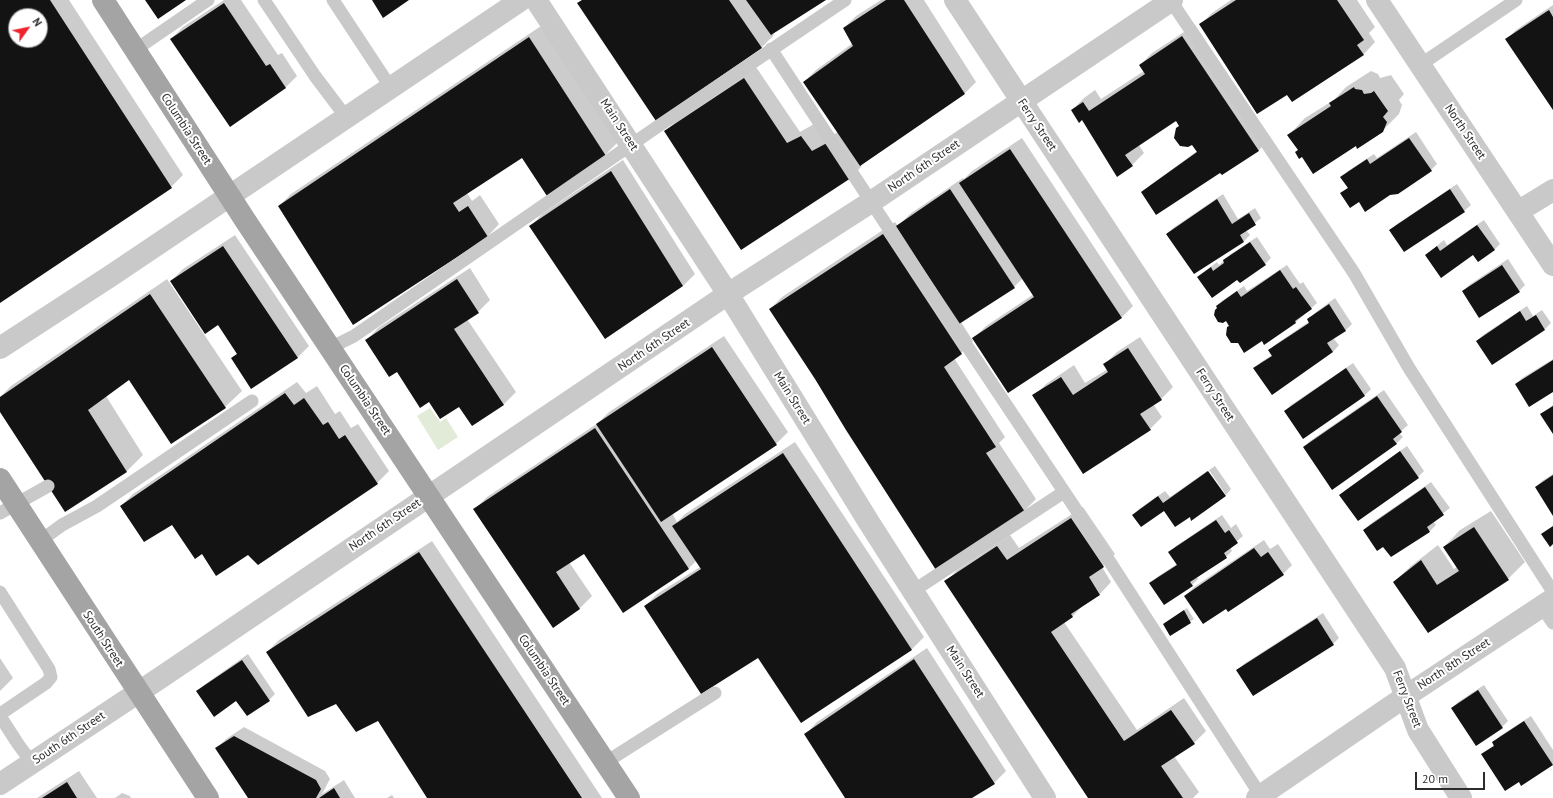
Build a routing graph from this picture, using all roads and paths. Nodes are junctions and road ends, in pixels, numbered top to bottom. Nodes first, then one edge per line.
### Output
1 (103, 0) edge
2 (208, 0) edge
3 (264, 0) edge
4 (333, 0) edge
5 (521, 0) edge
6 (536, 0) edge
7 (845, 0) edge
8 (955, 0) edge
9 (1171, 0) edge
10 (1377, 0) edge
11 (1516, 0) edge
12 (771, 49) junction
13 (135, 50) junction
14 (1420, 65) junction
15 (391, 88) junction
16 (1021, 101) junction
17 (346, 117) junction
18 (632, 145) junction
19 (1553, 190) edge
20 (229, 196) junction
21 (871, 202) junction
22 (1519, 212) junction
23 (1553, 265) edge
24 (728, 294) junction
25 (0, 348) edge
26 (330, 348) junction
27 (252, 401) dead end
28 (0, 479) edge
29 (48, 486) dead end
30 (1064, 492) junction
31 (428, 496) junction
32 (8, 508) edge
33 (40, 541) junction
34 (913, 591) junction
35 (0, 592) edge
36 (1550, 606) edge
37 (139, 692) junction
38 (715, 693) dead end
39 (1406, 696) junction
40 (0, 715) edge
41 (606, 762) junction
42 (32, 763) junction
43 (0, 784) edge
44 (1259, 797) edge
45 (208, 798) edge
46 (630, 798) edge
47 (1045, 798) edge
48 (1461, 798) edge

1 - 13 main road, Columbia Street
2 - 13 lane
3 - 17 lane
4 - 15 lane
5 - 15 street
6 - 18 street, Main Street
7 - 12 lane
8 - 16 street, Ferry Street
9 - 16 street, North 6th Street
9 - 36 lane
10 - 14 street, North Street
11 - 14 lane
12 - 18 lane
12 - 21 lane
13 - 20 main road, Columbia Street
14 - 22 street, North Street
15 - 17 street
16 - 21 street, North 6th Street
16 - 39 street, Ferry Street
17 - 20 street
18 - 24 street, Main Street
18 - 26 lane
19 - 22 street
20 - 25 street
20 - 26 main road, Columbia Street
21 - 24 street, North 6th Street
21 - 30 lane
22 - 23 street, North Street
24 - 31 street, North 6th Street
24 - 34 street, Main Street
26 - 31 main road, Columbia Street
27 - 33 lane
28 - 32 main road, South Street
29 - 32 lane
30 - 34 lane
30 - 44 lane
31 - 37 street, North 6th Street
31 - 41 main road, Columbia Street
32 - 33 main road, South Street
33 - 37 main road, South Street
34 - 47 street, Main Street
35 - 40 lane
36 - 39 street, North 8th Street
37 - 42 street, South 6th Street
37 - 45 main road, South Street
38 - 41 lane
39 - 44 street, North 8th Street
39 - 48 street, Ferry Street
40 - 42 lane
41 - 46 main road, Columbia Street
42 - 43 street, South 6th Street

